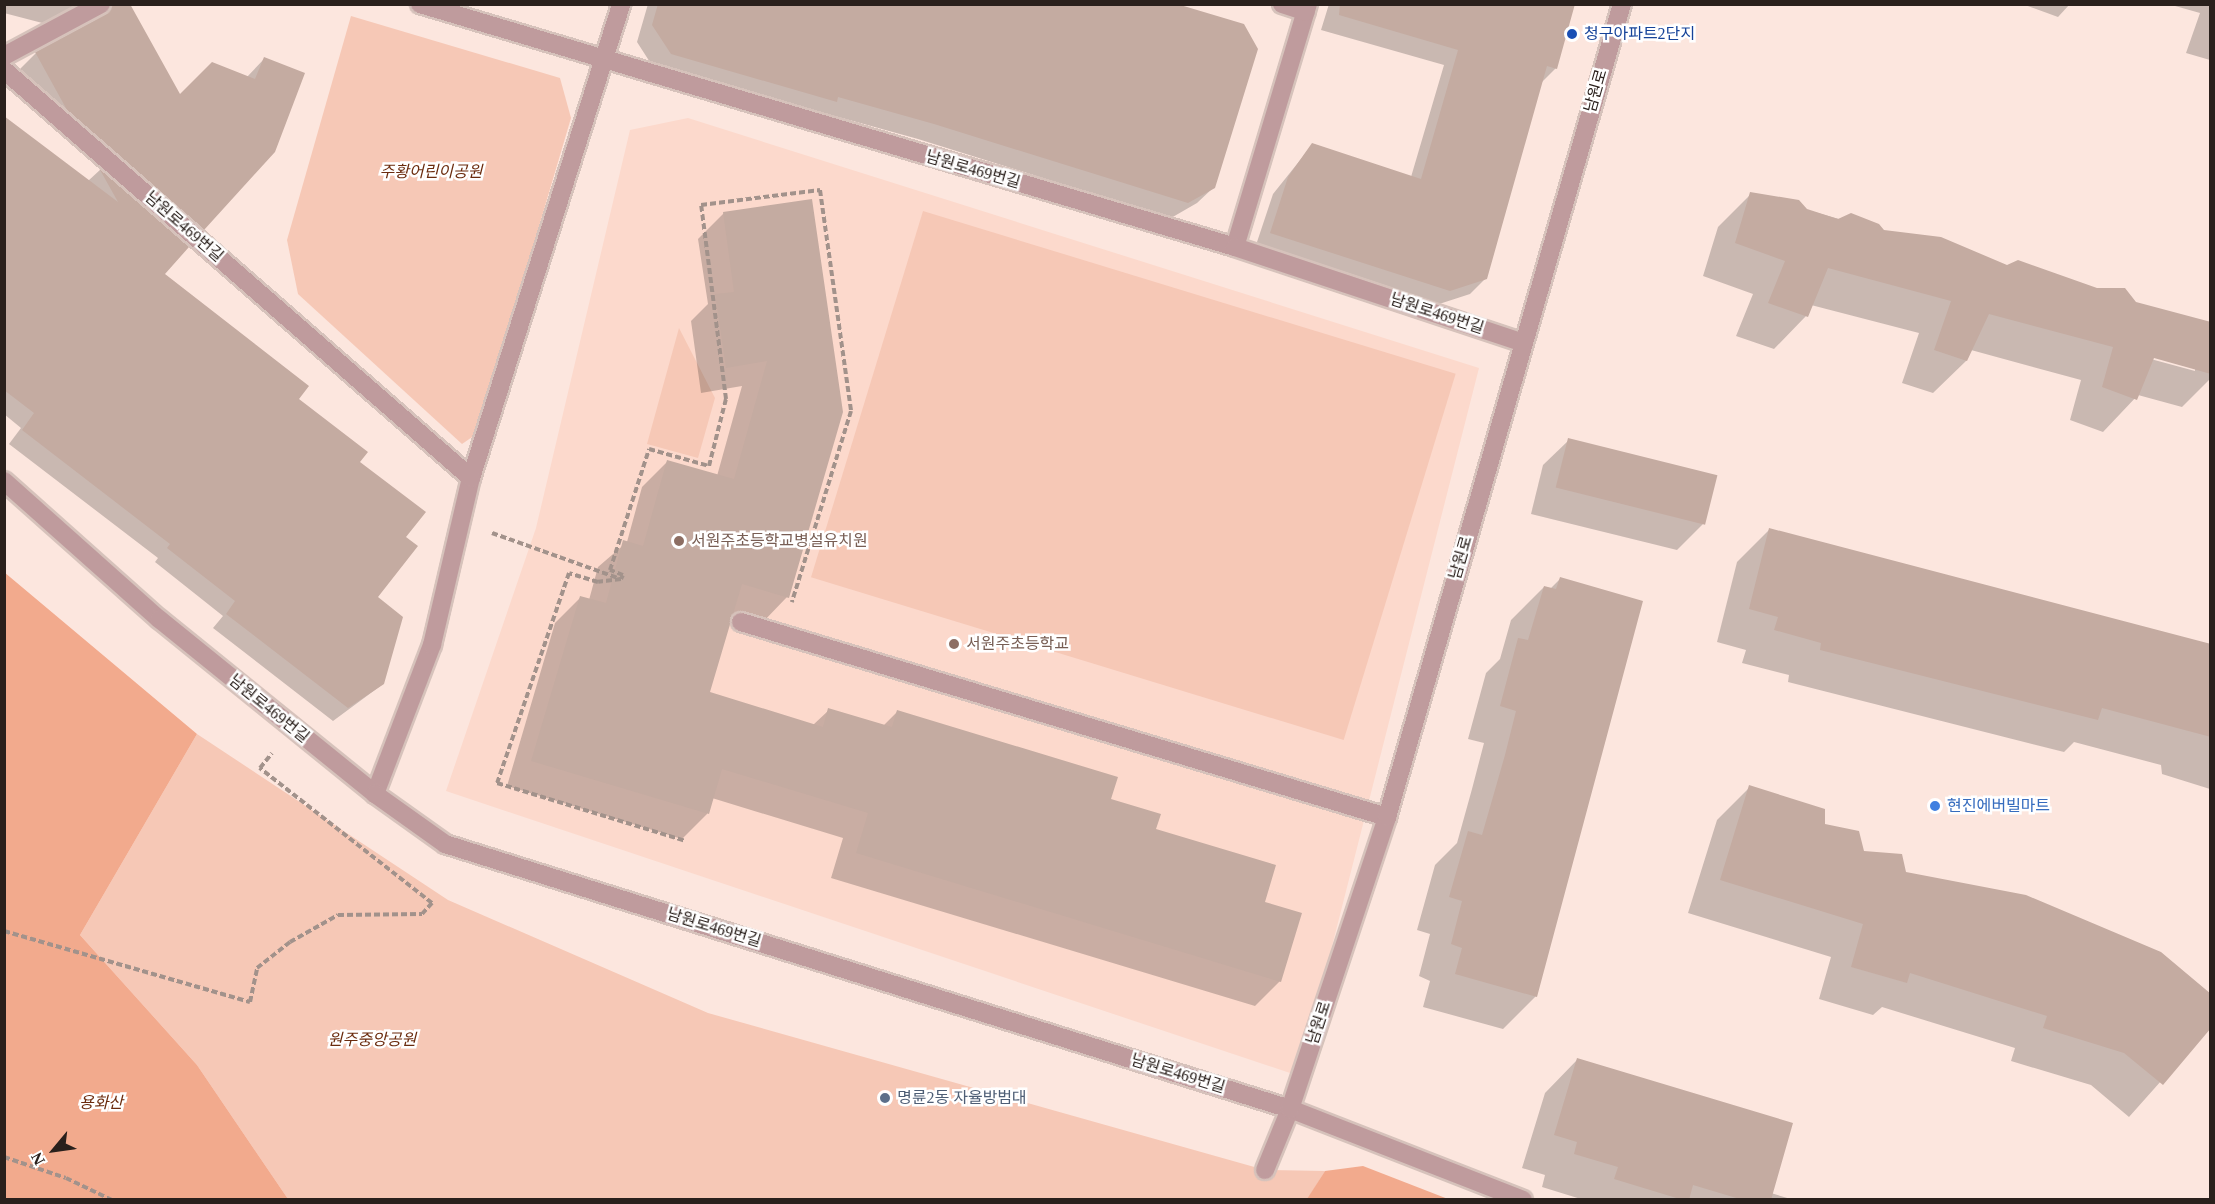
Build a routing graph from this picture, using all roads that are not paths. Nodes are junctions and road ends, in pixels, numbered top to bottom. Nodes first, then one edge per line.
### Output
1 (101, 4) edge
2 (420, 4) edge
3 (621, 4) edge
4 (1282, 4) edge
5 (1622, 4) edge
6 (1307, 8) edge
7 (4, 56) edge
8 (605, 61) junction
9 (4, 70) edge
10 (1235, 247) junction
11 (1522, 343) junction
12 (471, 478) junction
13 (4, 481) edge
14 (741, 622) dead end
15 (375, 794) junction
16 (1387, 816) junction
17 (1290, 1109) junction
18 (1265, 1170) dead end
19 (1523, 1200) edge

1 - 7 street
2 - 8 street, 남원로469번길
3 - 8 street
4 - 6 street
5 - 11 street, 남원로
6 - 10 street
8 - 10 street, 남원로469번길
8 - 12 street
9 - 12 street, 남원로469번길
10 - 11 street, 남원로469번길
11 - 16 street, 남원로
12 - 15 street
13 - 15 street, 남원로469번길
14 - 16 street
15 - 17 street, 남원로469번길
16 - 17 street, 남원로
17 - 18 street, 남원로
17 - 19 street, 남원로469번길

